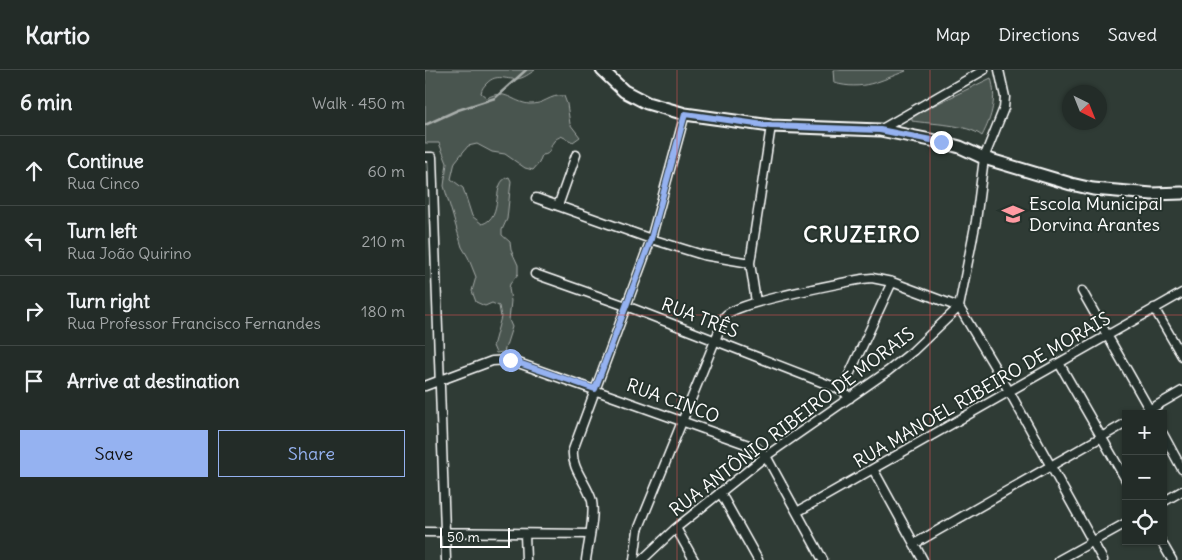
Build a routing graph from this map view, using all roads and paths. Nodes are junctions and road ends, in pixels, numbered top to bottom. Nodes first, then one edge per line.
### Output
1 (602, 70) edge
2 (984, 70) edge
3 (999, 70) edge
4 (685, 114) junction
5 (771, 126) junction
6 (880, 130) junction
7 (576, 155) dead end
8 (425, 157) edge
9 (984, 158) junction
10 (1182, 193) edge
11 (535, 198) dead end
12 (558, 206) junction
13 (651, 239) junction
14 (750, 264) junction
15 (535, 274) dead end
16 (892, 282) junction
17 (1082, 291) dead end
18 (1182, 293) edge
19 (756, 302) junction
20 (626, 306) junction
21 (959, 307) junction
22 (1154, 308) junction
23 (1107, 336) junction
24 (715, 340) junction
25 (1182, 356) edge
26 (1059, 363) junction
27 (439, 380) junction
28 (425, 386) edge
29 (595, 389) junction
30 (842, 390) junction
31 (1009, 391) junction
32 (1182, 391) edge
33 (850, 398) junction
34 (1150, 410) edge
35 (1154, 410) edge
36 (683, 421) junction
37 (1122, 425) edge
38 (1101, 438) junction
39 (1167, 441) edge
40 (766, 456) junction
41 (1051, 466) junction
42 (873, 469) junction
43 (1182, 469) edge
44 (1122, 473) edge
45 (1182, 491) edge
46 (720, 492) junction
47 (1166, 500) edge
48 (797, 512) junction
49 (1122, 525) edge
50 (676, 528) junction
51 (425, 532) edge
52 (446, 532) junction
53 (525, 534) junction
54 (590, 534) junction
55 (1092, 541) junction
56 (914, 544) junction
57 (1163, 545) edge
58 (446, 560) edge
59 (526, 560) edge
60 (586, 560) edge
61 (634, 560) edge
62 (642, 560) edge
63 (694, 560) edge
64 (758, 560) edge
65 (823, 560) edge
66 (923, 560) edge
67 (1059, 560) edge
68 (1103, 560) edge
69 (1172, 560) edge

1 - 4 main road
2 - 6 street
3 - 9 street
4 - 5 main road
4 - 13 street
5 - 6 main road
5 - 14 street
6 - 9 main road
7 - 12 street
8 - 27 street
9 - 10 main road
9 - 21 street
11 - 12 street
12 - 13 street
13 - 14 street
13 - 20 street
14 - 19 street
15 - 20 street, RUA TRÊS
16 - 19 street
16 - 21 street
16 - 30 street
17 - 23 street
18 - 22 street, RUA MANOEL RIBEIRO DE MORAIS
19 - 24 street
20 - 24 street, RUA TRÊS
20 - 29 street
21 - 31 street
21 - 33 street, RUA ANTÔNIO RIBEIRO DE MORAIS
22 - 23 street, RUA MANOEL RIBEIRO DE MORAIS
22 - 25 street
23 - 26 street, RUA MANOEL RIBEIRO DE MORAIS
23 - 34 street
24 - 30 street, RUA TRÊS
24 - 36 street
26 - 31 street, RUA MANOEL RIBEIRO DE MORAIS
26 - 38 street
27 - 28 street
27 - 29 street, RUA CINCO
27 - 52 street
29 - 36 street, RUA CINCO
29 - 54 street
30 - 33 street, RUA TRÊS
31 - 41 street
31 - 42 street, RUA MANOEL RIBEIRO DE MORAIS
32 - 35 street
33 - 40 street, RUA ANTÔNIO RIBEIRO DE MORAIS
36 - 40 street, RUA CINCO
36 - 61 street
37 - 38 street
38 - 41 street
38 - 44 street
39 - 43 street
40 - 46 street, RUA ANTÔNIO RIBEIRO DE MORAIS
40 - 48 street
41 - 55 street
41 - 56 street
42 - 48 street, RUA MANOEL RIBEIRO DE MORAIS
42 - 56 street
45 - 47 street
46 - 50 street, RUA ANTÔNIO RIBEIRO DE MORAIS
46 - 64 street
48 - 65 street
49 - 55 street
50 - 62 street, RUA ANTÔNIO RIBEIRO DE MORAIS
50 - 63 street
51 - 52 street
52 - 53 street
52 - 58 street
53 - 54 street
53 - 59 street
54 - 60 street
55 - 67 street
55 - 68 street
56 - 66 street
57 - 69 street

